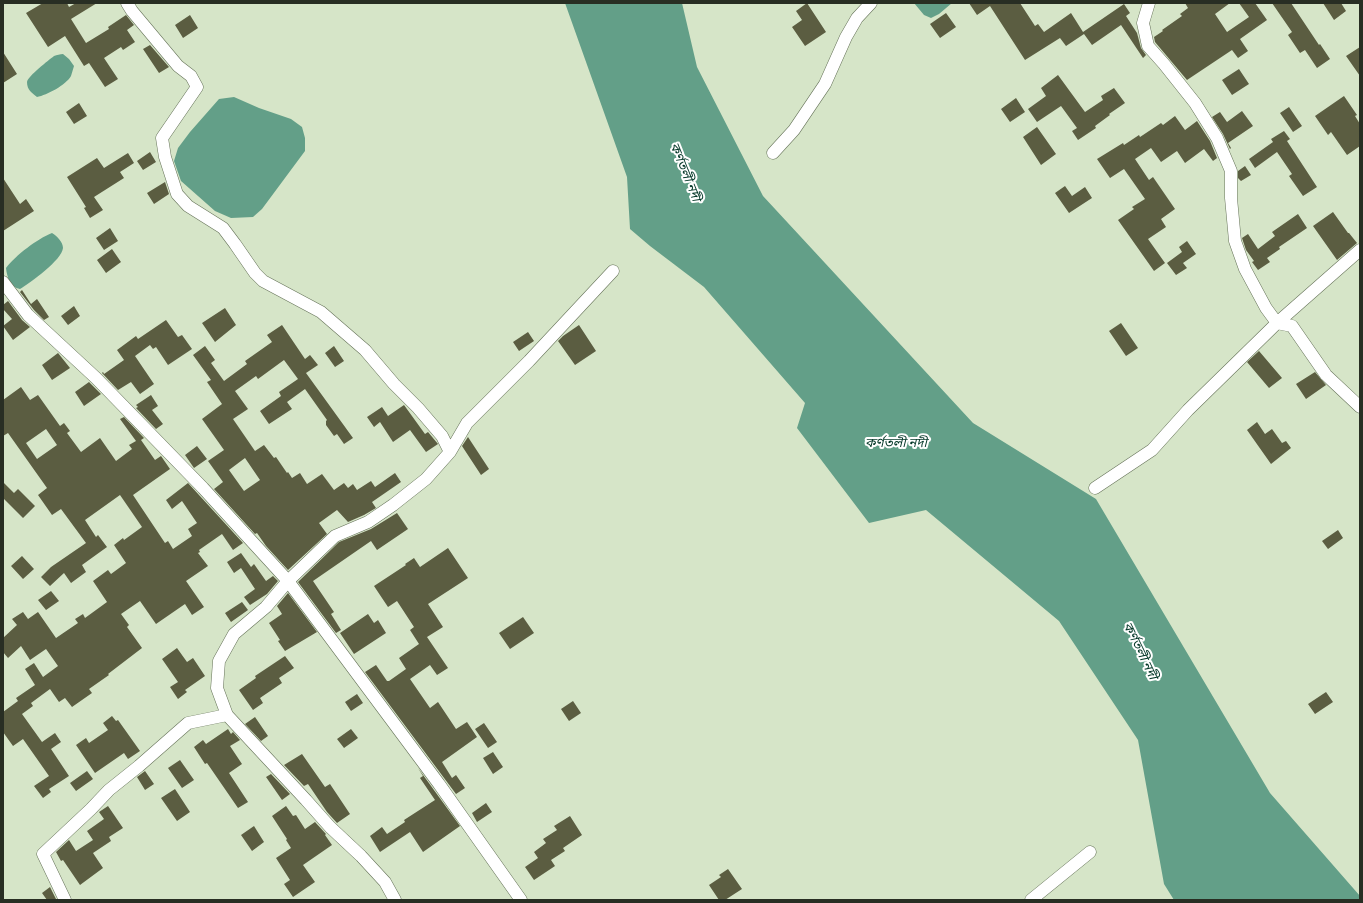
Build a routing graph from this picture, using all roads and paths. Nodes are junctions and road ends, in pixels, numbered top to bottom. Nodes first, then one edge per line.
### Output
1 (127, 3) edge
2 (871, 3) edge
3 (1149, 3) edge
4 (772, 153) dead end
5 (1360, 250) edge
6 (613, 271) dead end
7 (3, 282) edge
8 (1277, 323) junction
9 (1360, 406) edge
10 (450, 452) junction
11 (1095, 488) dead end
12 (288, 581) junction
13 (227, 715) junction
14 (1090, 852) dead end
15 (65, 900) edge
16 (395, 900) edge
17 (521, 900) edge
18 (1030, 900) edge

1 - 10 street
2 - 4 street
3 - 8 street
5 - 8 street
6 - 10 street
7 - 12 street
8 - 9 street
8 - 11 street
10 - 12 street
12 - 13 street
12 - 17 street
13 - 15 street
13 - 16 street
14 - 18 street

